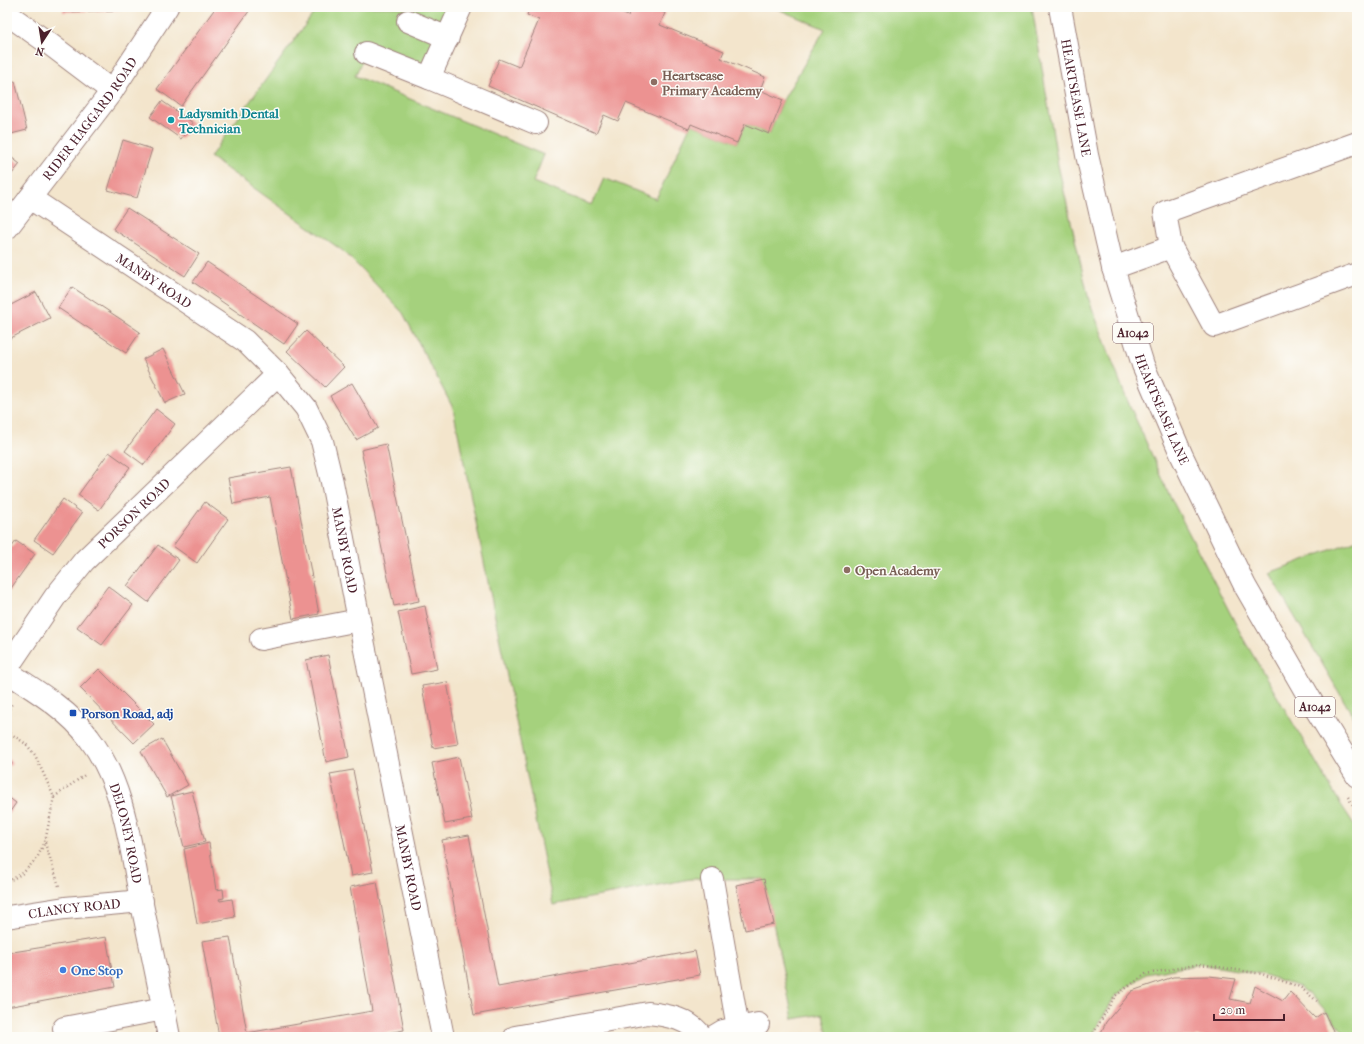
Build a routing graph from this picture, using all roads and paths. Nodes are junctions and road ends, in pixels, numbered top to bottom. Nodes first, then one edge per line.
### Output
1 (167, 7) edge
2 (460, 7) edge
3 (1060, 7) edge
4 (7, 14) edge
5 (408, 21) dead end
6 (448, 38) junction
7 (366, 53) dead end
8 (429, 78) junction
9 (112, 92) junction
10 (536, 123) dead end
11 (1357, 143) edge
12 (30, 198) junction
13 (7, 228) edge
14 (1171, 247) junction
15 (1113, 268) junction
16 (1357, 274) edge
17 (278, 374) junction
18 (359, 620) junction
19 (261, 638) dead end
20 (7, 668) edge
21 (7, 672) edge
22 (7, 731) edge
23 (104, 760) junction
24 (1357, 776) edge
25 (54, 797) junction
26 (45, 842) junction
27 (712, 879) dead end
28 (7, 882) edge
29 (142, 901) junction
30 (64, 908) junction
31 (7, 917) edge
32 (1317, 1001) dead end
33 (164, 1009) junction
34 (64, 1028) dead end
35 (169, 1037) edge
36 (443, 1037) edge
37 (515, 1037) edge
38 (702, 1037) edge
39 (713, 1037) edge
40 (1093, 1037) edge

1 - 9 main road, RIDER HAGGARD ROAD
2 - 6 main road
3 - 15 main road, HEARTSEASE LANE / A1042
4 - 9 main road
5 - 6 main road
6 - 8 main road
7 - 8 main road
8 - 10 main road
9 - 12 main road, RIDER HAGGARD ROAD
11 - 14 main road
12 - 13 main road, RIDER HAGGARD ROAD
12 - 17 main road, MANBY ROAD
14 - 15 main road
14 - 16 main road
15 - 24 main road, HEARTSEASE LANE / A1042
17 - 18 main road, MANBY ROAD
17 - 20 main road, PORSON ROAD
18 - 19 main road
18 - 36 main road, MANBY ROAD
21 - 23 main road, DELONEY ROAD
22 - 25 path
23 - 25 path
23 - 29 main road, DELONEY ROAD
25 - 26 path
26 - 28 path
26 - 30 path
27 - 39 main road
29 - 30 main road, CLANCY ROAD
29 - 33 main road, DELONEY ROAD
30 - 31 main road, CLANCY ROAD
32 - 40 path
33 - 34 main road
33 - 35 main road, DELONEY ROAD
37 - 38 main road

